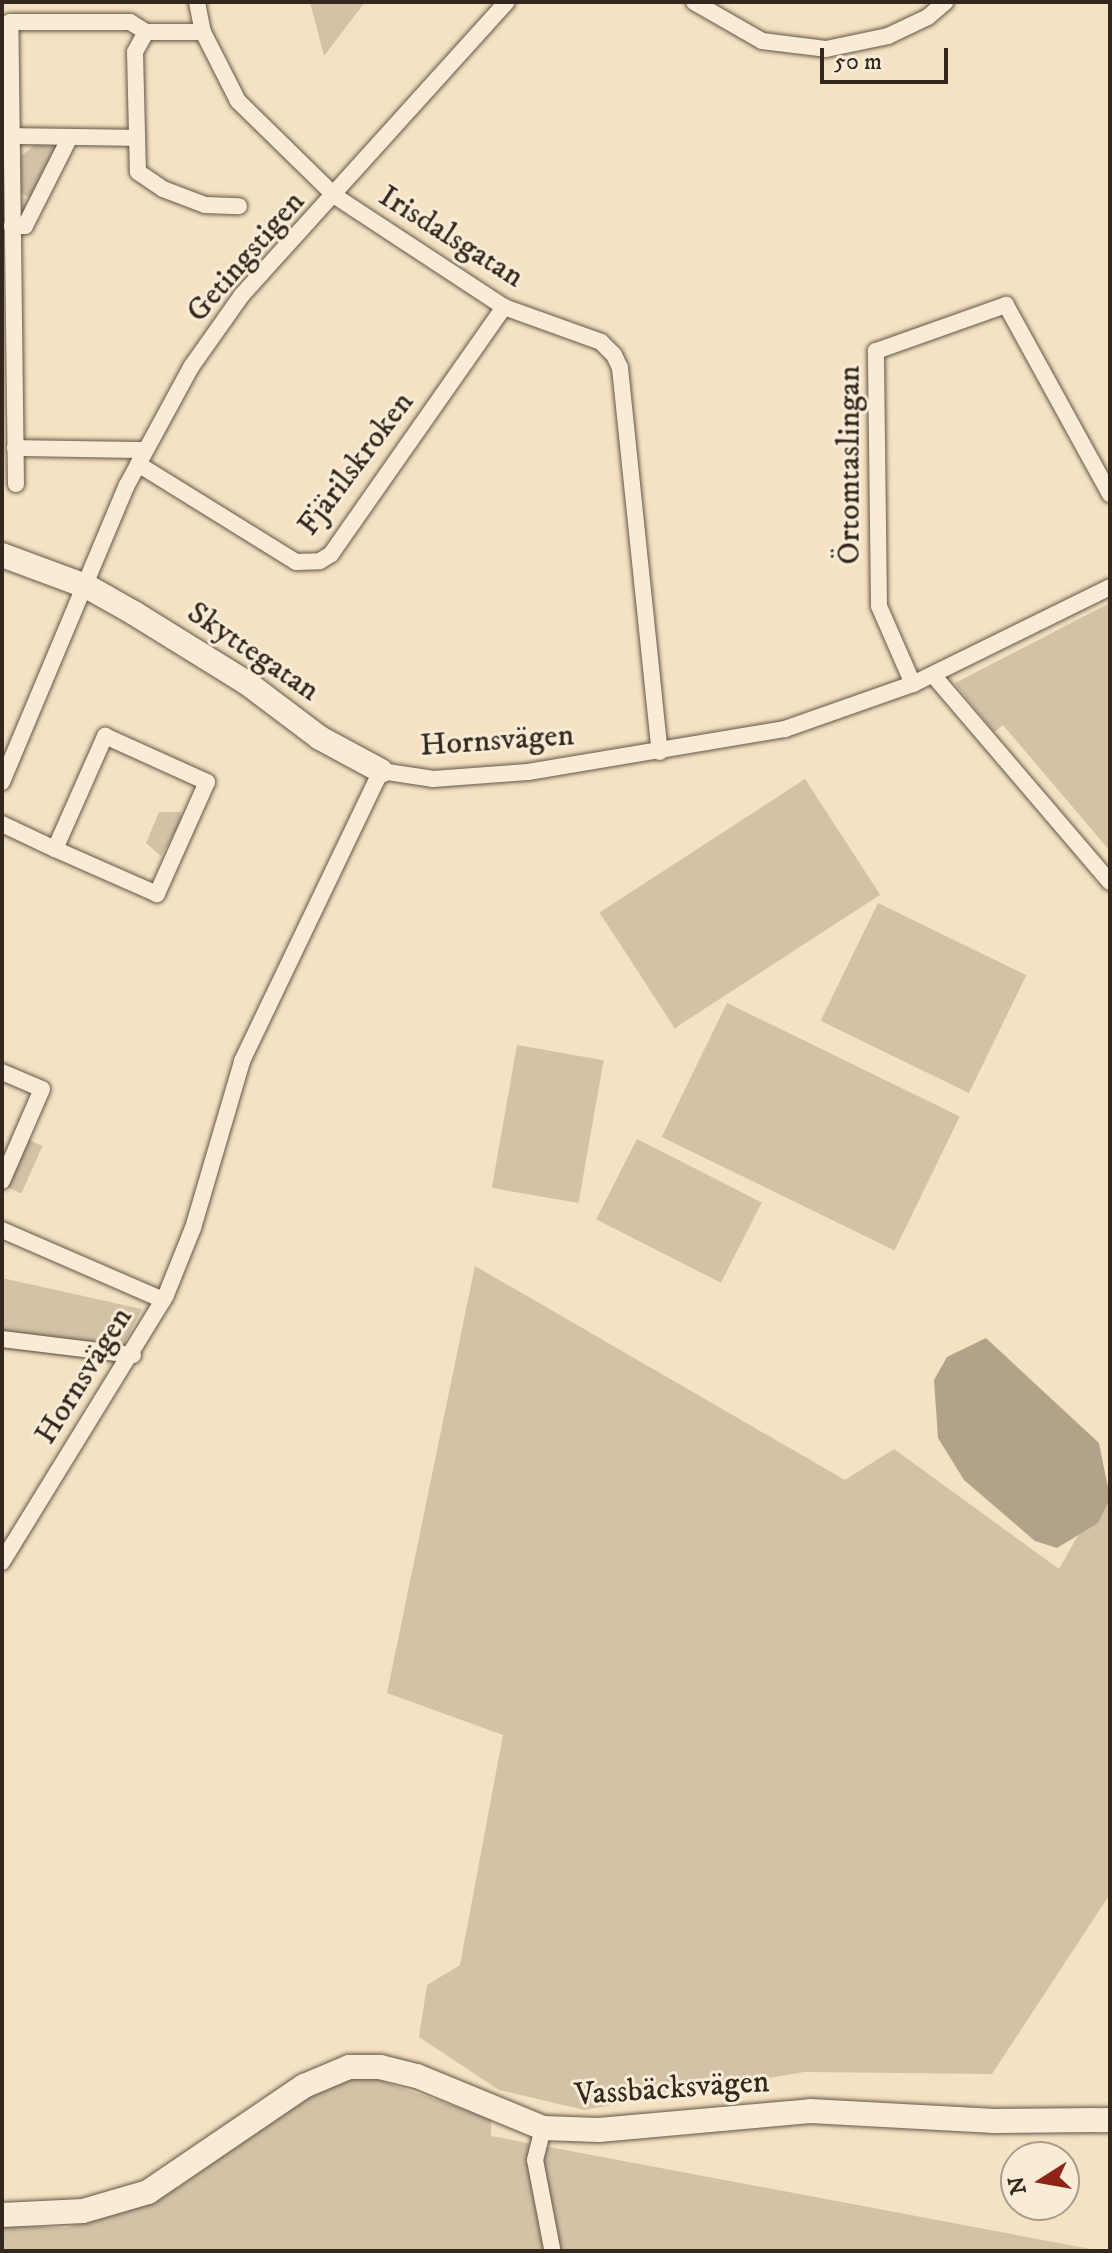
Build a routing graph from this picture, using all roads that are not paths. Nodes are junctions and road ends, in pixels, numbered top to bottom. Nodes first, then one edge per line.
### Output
1 (197, 2) edge
2 (507, 2) edge
3 (694, 2) edge
4 (945, 2) edge
5 (146, 32) junction
6 (203, 32) junction
7 (12, 136) junction
8 (70, 137) junction
9 (135, 138) junction
10 (335, 196) junction
11 (239, 206) dead end
12 (12, 226) junction
13 (504, 307) junction
14 (15, 448) junction
15 (141, 457) junction
16 (16, 484) dead end
17 (1110, 494) edge
18 (2, 555) edge
19 (88, 587) junction
20 (1110, 587) edge
21 (933, 675) junction
22 (913, 684) junction
23 (660, 752) junction
24 (381, 771) junction
25 (2, 782) edge
26 (2, 824) edge
27 (55, 849) junction
28 (1110, 882) edge
29 (2, 1072) edge
30 (2, 1181) edge
31 (2, 1230) edge
32 (163, 1300) junction
33 (2, 1339) edge
34 (133, 1355) junction
35 (2, 1562) edge
36 (1110, 2120) edge
37 (543, 2128) junction
38 (2, 2215) edge
39 (552, 2248) dead end

1 - 6 street, Irisdalsgatan
2 - 10 street, Getingstigen
3 - 4 street
5 - 6 street
5 - 7 street
5 - 9 street
6 - 10 street, Irisdalsgatan
7 - 8 street
7 - 12 street
8 - 9 street
8 - 12 street
9 - 11 street
10 - 13 street, Irisdalsgatan
10 - 15 street, Getingstigen
12 - 14 street
13 - 15 street, Fjärilskroken
13 - 23 street, Irisdalsgatan
14 - 15 street
14 - 16 street
15 - 19 street, Getingstigen
17 - 22 street, Örtomtaslingan
18 - 19 street, Skyttegatan
19 - 24 street, Skyttegatan
19 - 25 street
20 - 21 street, Hornsvägen
21 - 22 street, Hornsvägen
21 - 28 street
22 - 23 street, Hornsvägen
23 - 24 street, Hornsvägen
24 - 32 street, Hornsvägen
26 - 27 street
27 - 27 street
29 - 30 street
31 - 32 street, Hornsvägen
32 - 34 street, Hornsvägen
33 - 34 street
34 - 35 street, Hornsvägen
36 - 37 street, Vassbäcksvägen
37 - 38 street, Vassbäcksvägen
37 - 39 street

